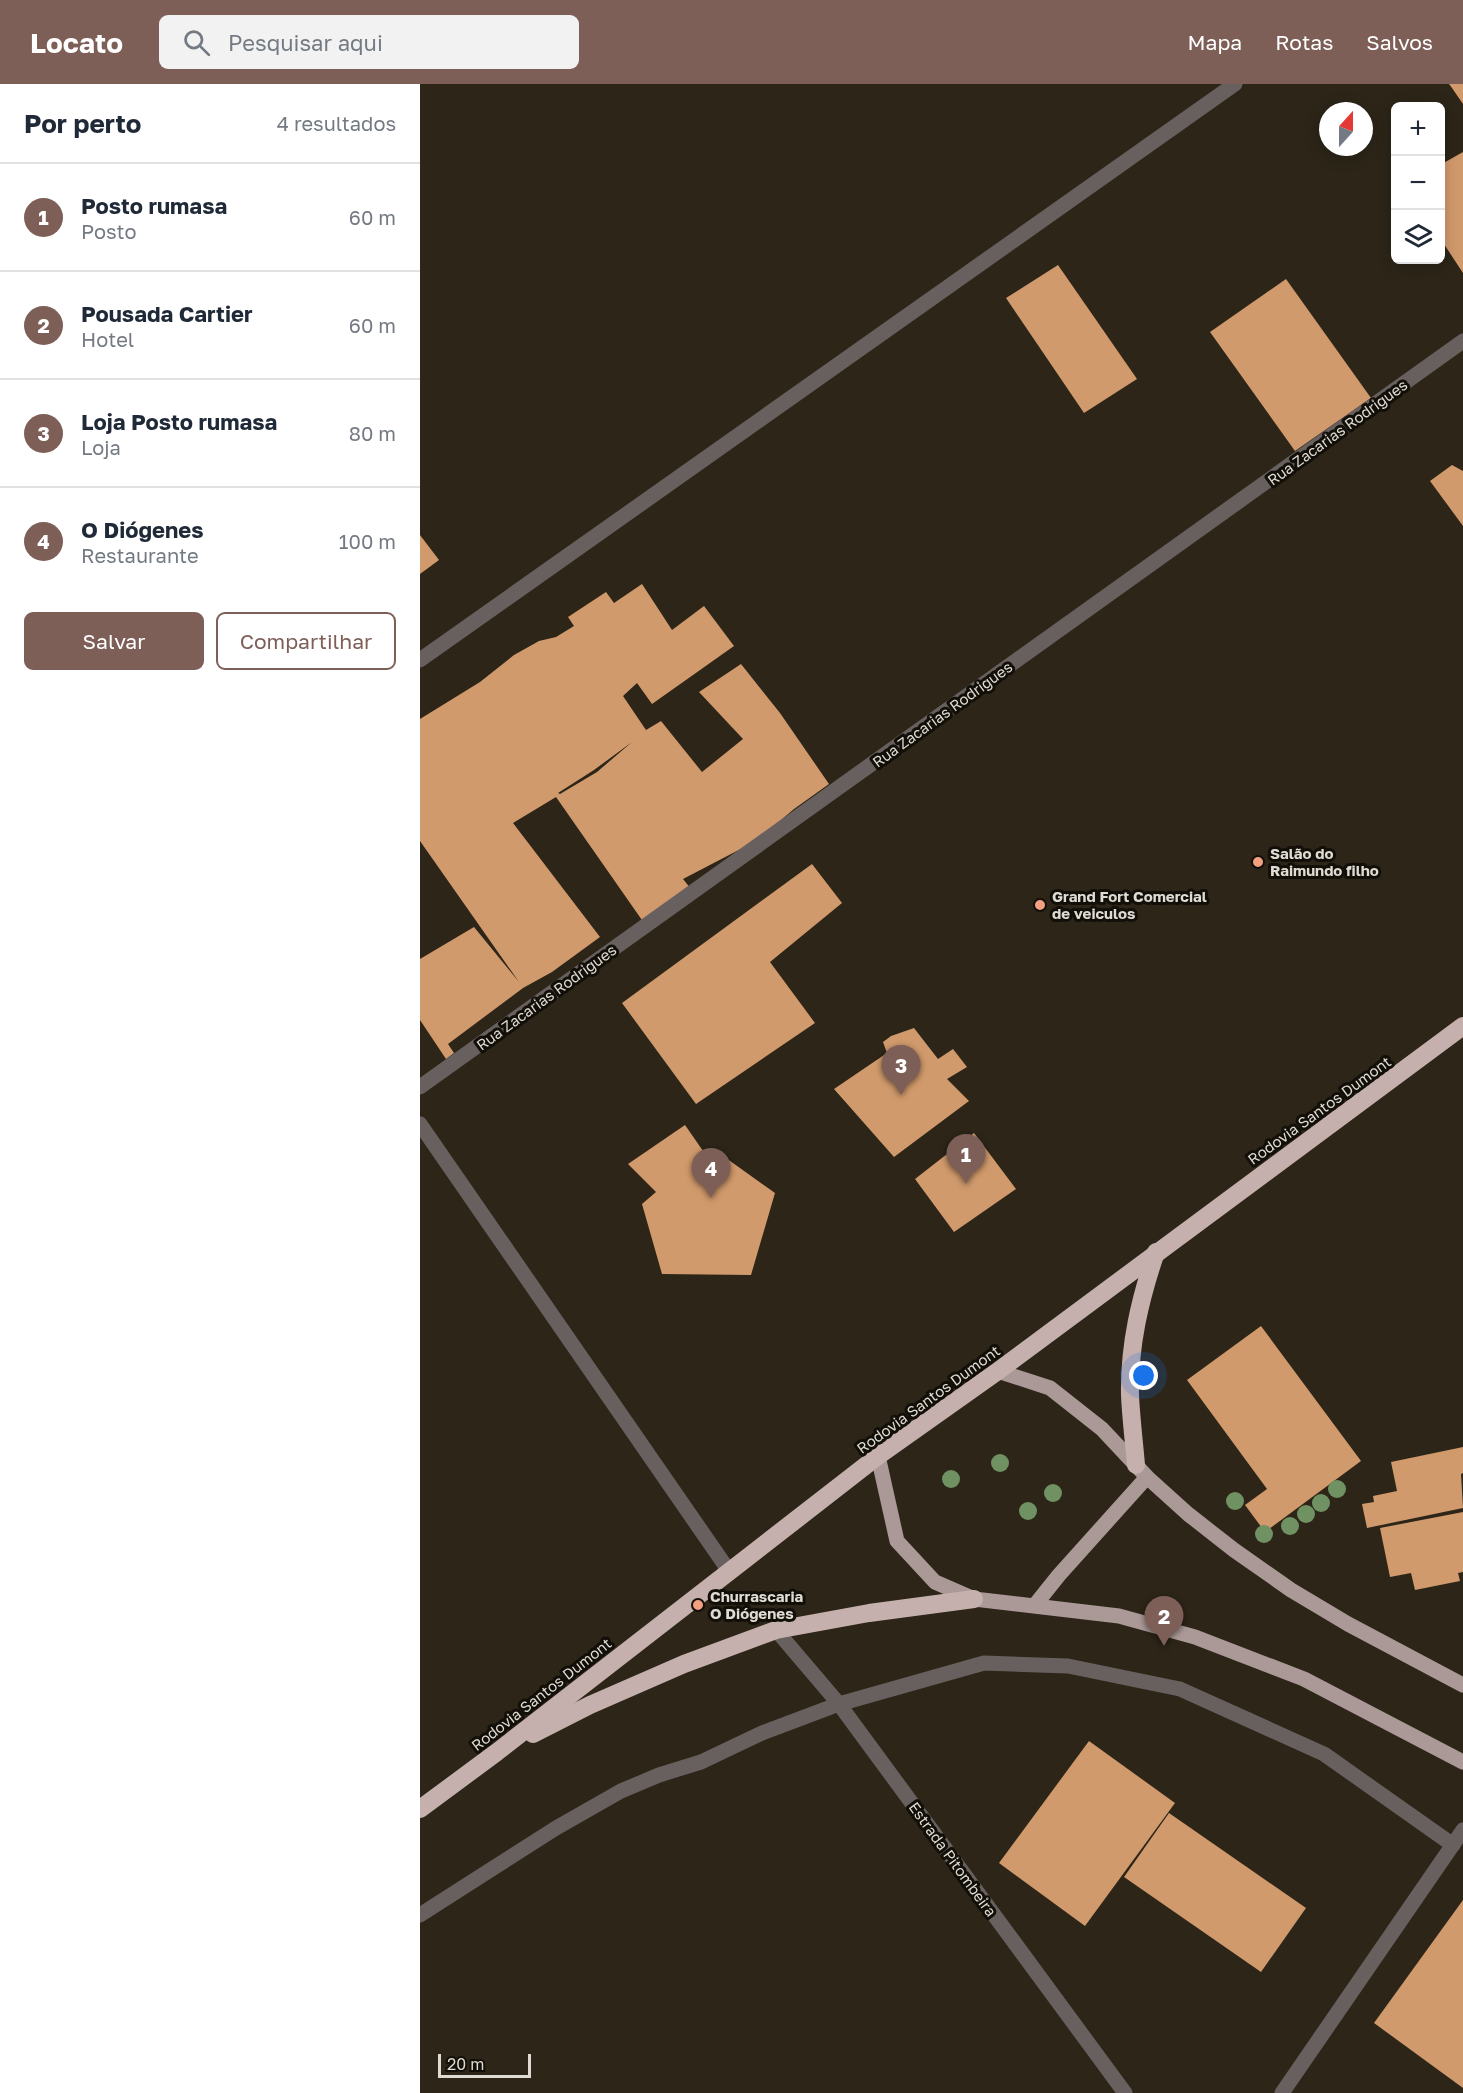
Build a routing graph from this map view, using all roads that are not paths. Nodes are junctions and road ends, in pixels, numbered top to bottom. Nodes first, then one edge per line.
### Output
1 (1235, 84) edge
2 (1463, 341) edge
3 (420, 660) edge
4 (1463, 1026) edge
5 (420, 1087) edge
6 (420, 1124) edge
7 (1156, 1252) junction
8 (998, 1371) junction
9 (878, 1456) junction
10 (1142, 1471) junction
11 (729, 1571) junction
12 (974, 1599) junction
13 (1035, 1605) junction
14 (776, 1630) junction
15 (1463, 1685) edge
16 (839, 1704) junction
17 (497, 1752) junction
18 (1463, 1762) edge
19 (420, 1809) edge
20 (1463, 1830) edge
21 (1453, 1845) junction
22 (420, 1915) edge
23 (1125, 2093) edge
24 (1282, 2093) edge

1 - 3 street
2 - 5 street, Rua Zacarias Rodrigues
4 - 7 highway, Rodovia Santos Dumont
6 - 11 street
7 - 8 highway, Rodovia Santos Dumont
7 - 10 highway
8 - 9 highway, Rodovia Santos Dumont
8 - 10 main road
9 - 11 highway, Rodovia Santos Dumont
9 - 12 main road
10 - 13 main road
10 - 15 main road
11 - 17 highway, Rodovia Santos Dumont
12 - 13 main road
12 - 14 highway
13 - 18 main road
14 - 16 street, Estrada Pitombeira
14 - 17 highway
16 - 21 street
16 - 22 street
16 - 23 street, Estrada Pitombeira
17 - 19 highway, Rodovia Santos Dumont
20 - 21 street
21 - 24 street

